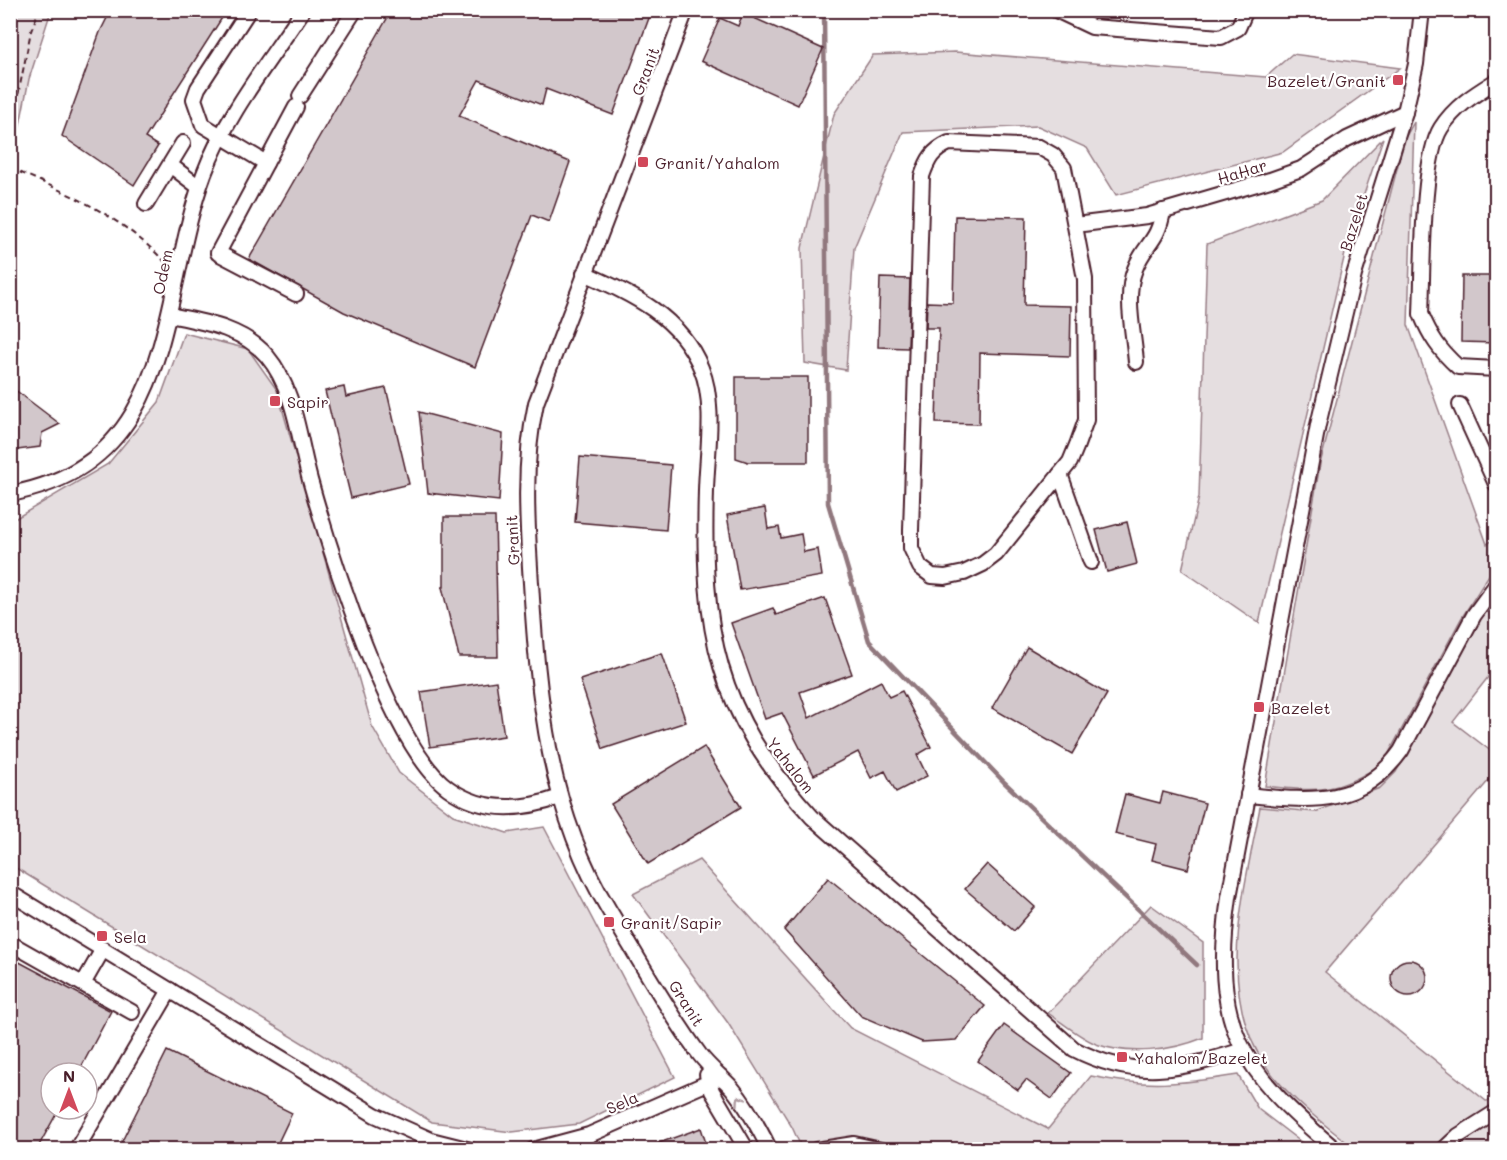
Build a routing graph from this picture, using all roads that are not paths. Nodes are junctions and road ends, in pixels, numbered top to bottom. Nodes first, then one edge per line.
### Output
1 (249, 10) edge
2 (303, 10) edge
3 (355, 10) edge
4 (687, 10) edge
5 (1056, 10) edge
6 (1246, 10) edge
7 (1422, 10) edge
8 (1497, 81) edge
9 (1405, 112) junction
10 (220, 138) junction
11 (183, 143) dead end
12 (266, 163) junction
13 (170, 165) junction
14 (200, 187) junction
15 (146, 204) dead end
16 (1163, 211) junction
17 (1075, 225) junction
18 (584, 273) junction
19 (296, 294) dead end
20 (169, 315) junction
21 (1136, 362) dead end
22 (1497, 369) edge
23 (1460, 405) dead end
24 (1060, 474) junction
25 (1497, 484) edge
26 (10, 494) edge
27 (1091, 562) dead end
28 (1497, 585) edge
29 (1248, 795) junction
30 (560, 797) junction
31 (10, 892) edge
32 (10, 943) edge
33 (103, 949) junction
34 (83, 984) junction
35 (170, 990) junction
36 (132, 1012) dead end
37 (1243, 1050) junction
38 (715, 1079) junction
39 (1497, 1112) edge
40 (76, 1149) edge
41 (471, 1149) edge
42 (533, 1149) edge
43 (747, 1149) edge
44 (770, 1149) edge
45 (816, 1149) edge
46 (880, 1149) edge
47 (1336, 1149) edge
48 (1443, 1149) edge

1 - 10 street
2 - 10 street, Odem
3 - 12 street
4 - 18 street, Granit
5 - 6 street
7 - 9 street, Bazelet
8 - 22 street
9 - 16 street, HaHar
9 - 29 street, Bazelet
10 - 12 street
10 - 14 street, Odem
11 - 13 street
12 - 19 street
13 - 14 street
13 - 15 street
14 - 20 street, Odem
16 - 17 street, HaHar
16 - 21 street
17 - 24 street
17 - 24 street
18 - 30 street, Granit
18 - 37 street, Yahalom
20 - 26 street, Odem
20 - 30 street
23 - 25 street
24 - 27 street
28 - 29 street
29 - 37 street, Bazelet
30 - 38 street, Granit
31 - 33 street
32 - 34 street
33 - 34 street
33 - 35 street
34 - 36 street
35 - 40 street
35 - 41 street
37 - 47 street, Bazelet
38 - 42 street, Sela
38 - 43 street
44 -> 38 street
39 - 48 street
45 - 46 street

